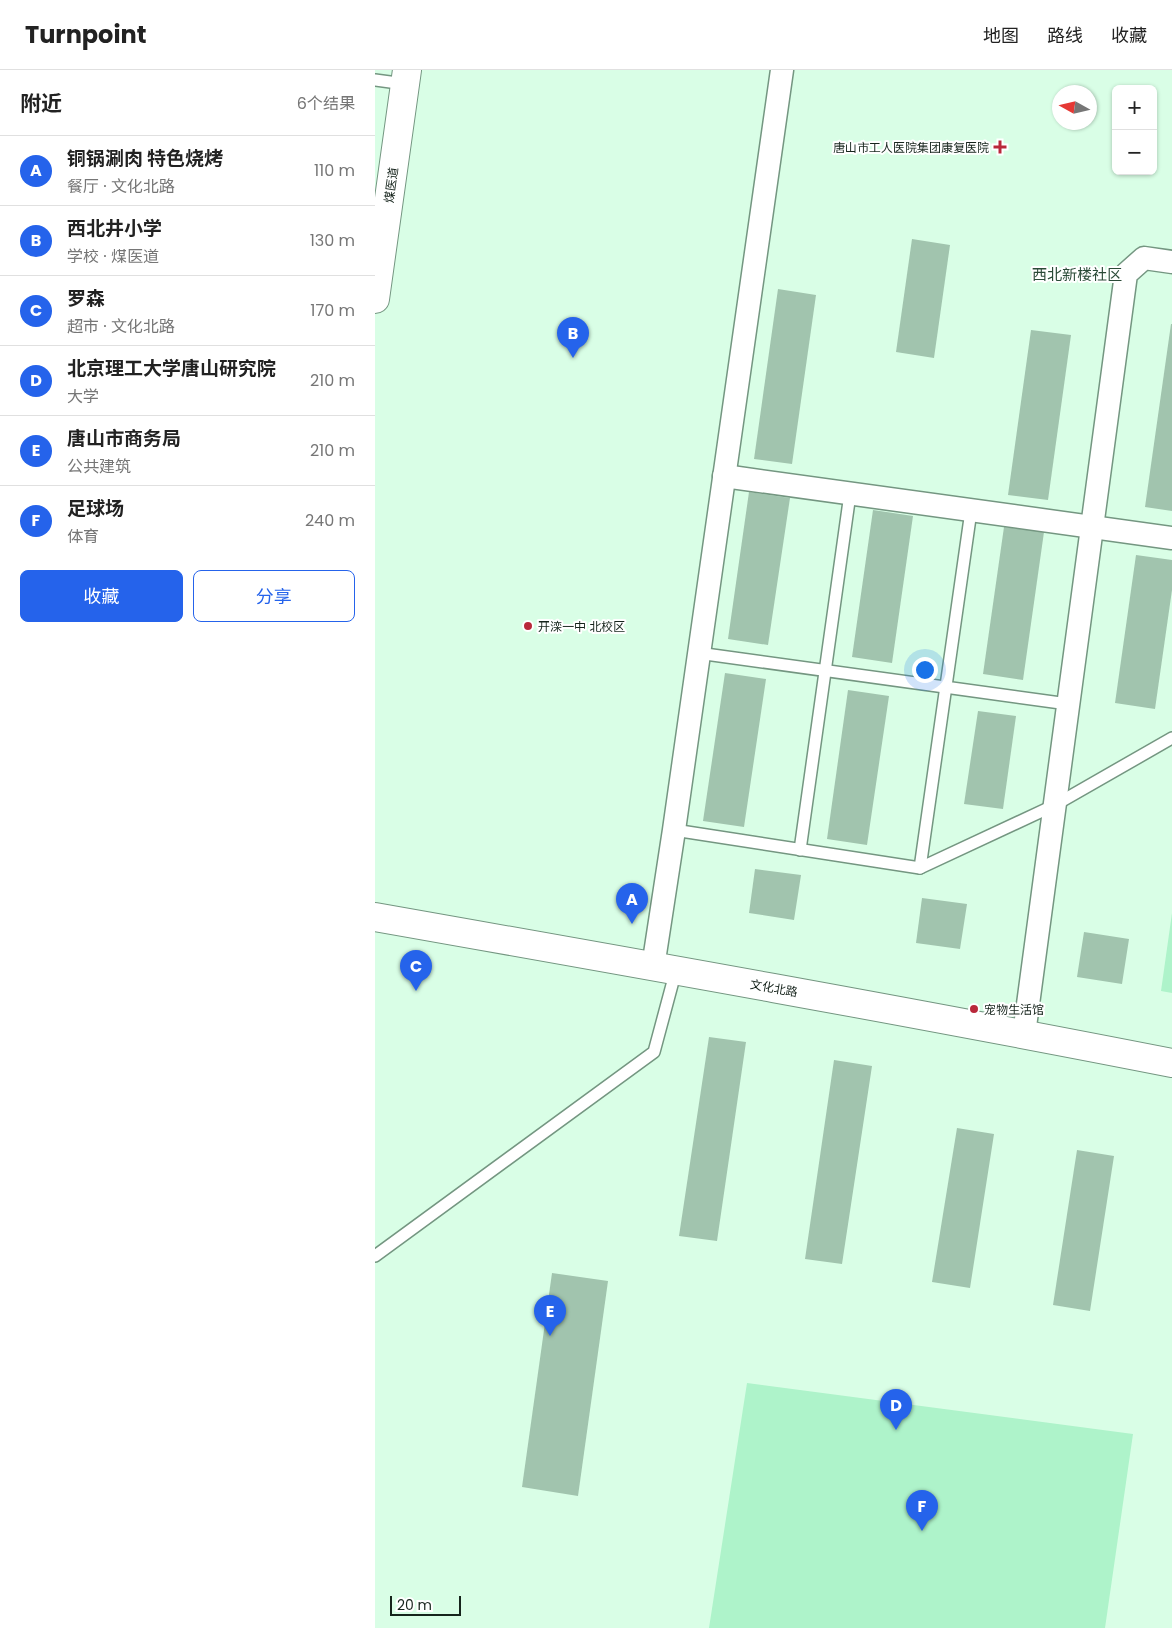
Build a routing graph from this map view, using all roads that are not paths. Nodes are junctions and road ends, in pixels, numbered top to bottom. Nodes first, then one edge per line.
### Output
1 (782, 70) edge
2 (406, 77) edge
3 (375, 80) edge
4 (1172, 262) edge
5 (377, 270) edge
6 (375, 299) edge
7 (724, 476) junction
8 (850, 494) junction
9 (971, 511) junction
10 (1092, 528) junction
11 (1172, 538) edge
12 (699, 653) junction
13 (825, 670) junction
14 (946, 688) junction
15 (1068, 704) junction
16 (1172, 738) edge
17 (1055, 805) junction
18 (674, 830) junction
19 (800, 850) junction
20 (920, 868) junction
21 (375, 917) edge
22 (665, 968) junction
23 (1024, 1034) junction
24 (1172, 1063) edge
25 (375, 1256) edge

1 - 7 street
2 - 3 lane
2 - 5 street, 煤医道
4 - 10 street
5 - 6 street, 煤医道
7 - 8 street
7 - 12 street
8 - 9 street
8 - 13 lane
9 - 10 street
9 - 14 lane
10 - 11 street
10 - 15 street
12 - 13 lane
12 - 18 street
13 - 14 lane
13 - 19 lane
14 - 15 lane
14 - 20 lane
15 - 17 street
16 - 17 lane
17 - 20 lane
17 - 23 street
18 - 19 lane
18 - 22 street
19 - 20 lane
21 - 22 street, 文化北路
22 - 23 street, 文化北路
22 - 25 lane
23 - 24 street, 文化北路

